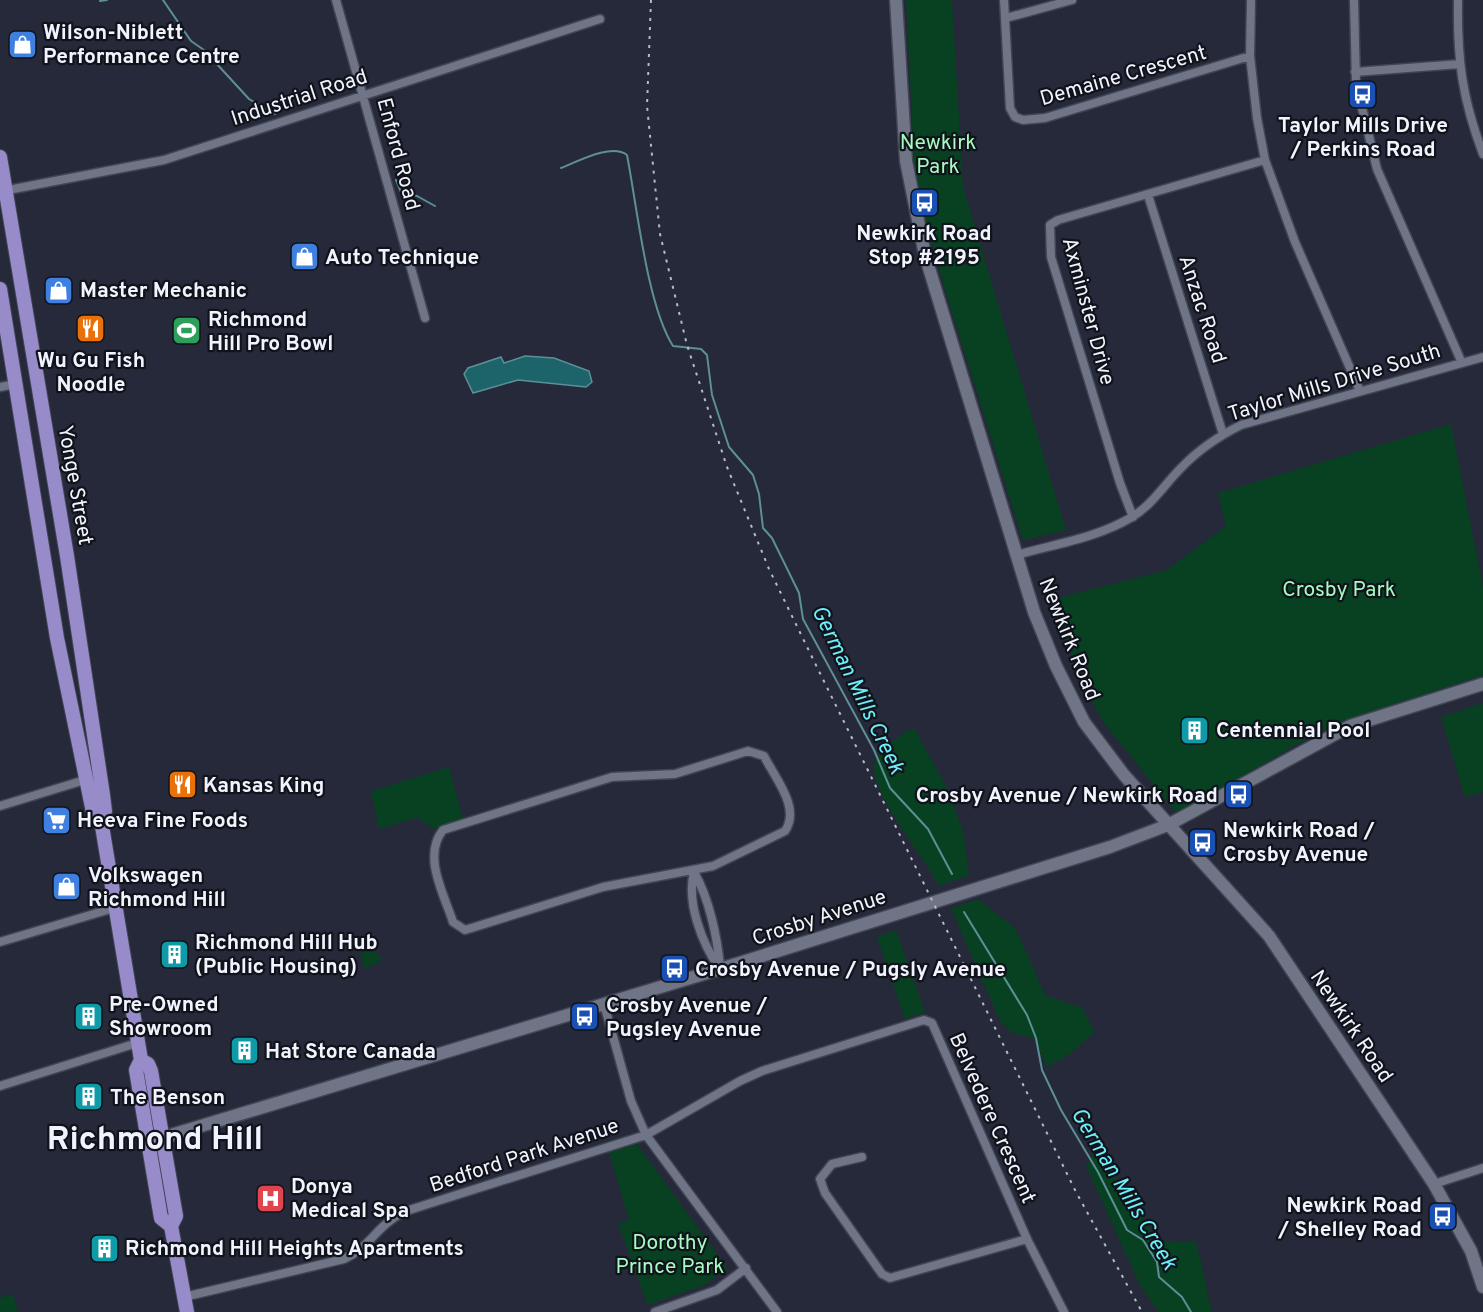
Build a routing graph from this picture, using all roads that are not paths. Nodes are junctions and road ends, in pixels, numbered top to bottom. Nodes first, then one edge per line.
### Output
1 (336, 0) edge
2 (896, 0) edge
3 (1004, 0) edge
4 (1072, 0) edge
5 (1251, 0) edge
6 (1354, 0) edge
7 (1458, 0) edge
8 (1006, 18) junction
9 (600, 19) dead end
10 (1250, 56) junction
11 (1460, 64) junction
12 (1355, 72) junction
13 (364, 96) junction
14 (1483, 154) edge
15 (0, 157) edge
16 (1265, 160) junction
17 (2, 192) edge
18 (1148, 195) junction
19 (0, 289) edge
20 (425, 318) dead end
21 (1483, 357) edge
22 (1462, 363) junction
23 (15, 384) junction
24 (0, 387) edge
25 (1360, 391) junction
26 (1223, 434) junction
27 (1133, 517) junction
28 (1017, 555) junction
29 (1483, 684) edge
30 (93, 778) junction
31 (0, 806) edge
32 (1168, 825) junction
33 (694, 872) junction
34 (114, 908) junction
35 (709, 916) junction
36 (699, 920) junction
37 (0, 942) edge
38 (720, 969) junction
39 (604, 1004) junction
40 (138, 1043) junction
41 (141, 1060) junction
42 (0, 1086) edge
43 (646, 1135) junction
44 (162, 1136) junction
45 (148, 1142) junction
46 (861, 1156) dead end
47 (1483, 1168) edge
48 (1434, 1184) junction
49 (171, 1226) junction
50 (1028, 1239) junction
51 (746, 1268) junction
52 (1483, 1287) edge
53 (184, 1297) junction
54 (187, 1312) edge
55 (658, 1312) edge
56 (777, 1312) edge
57 (1064, 1312) edge

1 - 13 street, Enford Road
2 - 28 street, Newkirk Road
3 - 8 street, Demaine Crescent
4 - 8 street
5 - 10 street
6 - 12 street
7 - 11 street
8 - 10 street, Demaine Crescent
9 - 13 street, Industrial Road
10 - 16 street
11 - 12 street
11 - 14 street
12 - 22 street
13 - 17 street, Industrial Road
13 - 20 street, Enford Road
15 - 17 main road, Yonge Street
16 - 18 street, Axminster Drive
16 - 25 street
17 - 30 main road, Yonge Street
18 - 26 street, Anzac Road
18 - 27 street, Axminster Drive
19 - 23 main road, Yonge Street
21 - 22 street, Taylor Mills Drive South
22 - 25 street, Taylor Mills Drive South
23 - 24 street
23 - 30 main road, Yonge Street
25 - 26 street, Taylor Mills Drive South
26 - 27 street, Taylor Mills Drive South
27 - 28 street, Taylor Mills Drive South
28 - 32 street, Newkirk Road
29 - 32 street, Crosby Avenue
30 - 31 street
30 - 34 main road, Yonge Street
32 - 38 street, Crosby Avenue
32 - 48 street, Newkirk Road
33 - 33 street
33 - 35 street
33 - 36 street
34 - 37 street
34 - 40 main road, Yonge Street
35 - 36 street
35 - 38 street
36 - 38 street
38 - 39 street, Crosby Avenue
39 - 43 street
39 - 44 street, Crosby Avenue
40 - 41 main road, Yonge Street
40 - 42 street
41 - 44 main road, Yonge Street
41 - 45 main road, Yonge Street
43 - 50 street, Belvedere Crescent
43 - 51 street
43 - 53 street, Bedford Park Avenue
44 - 45 street, Crosby Avenue
44 - 49 main road, Yonge Street
45 - 49 main road, Yonge Street
46 - 50 street
47 - 48 street
48 - 52 street, Newkirk Road
49 - 53 main road, Yonge Street
50 - 57 street, Belvedere Crescent
51 - 55 street
51 - 56 street
53 - 54 main road, Yonge Street

